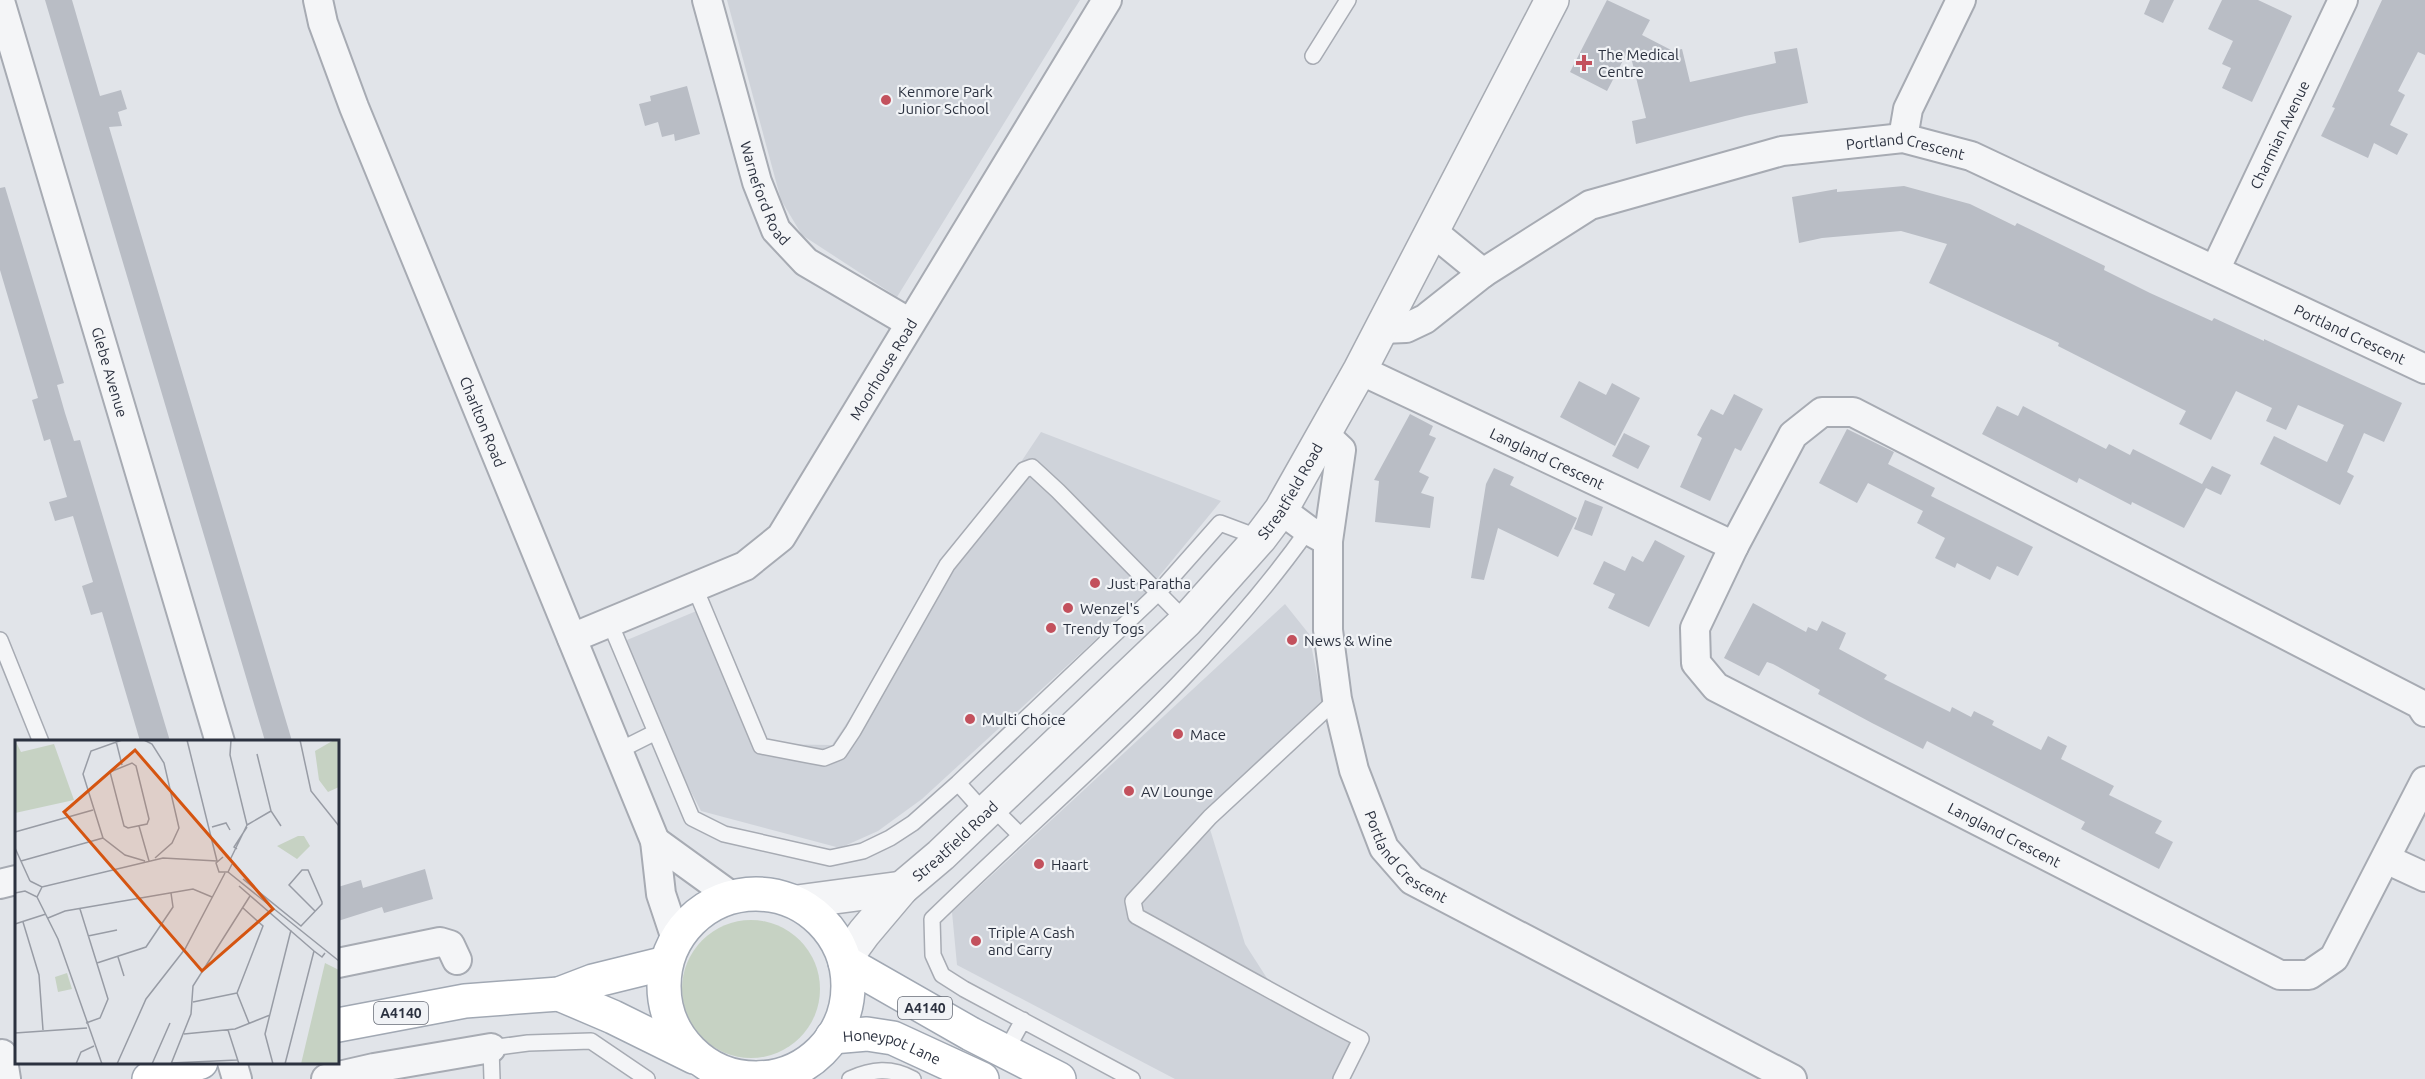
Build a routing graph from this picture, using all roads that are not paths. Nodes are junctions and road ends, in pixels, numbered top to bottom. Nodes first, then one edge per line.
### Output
1 (318, 0) edge
2 (707, 0) edge
3 (1107, 0) edge
4 (1348, 0) edge
5 (1552, 0) edge
6 (1961, 0) edge
7 (2343, 0) edge
8 (0, 1) edge
9 (1313, 56) dead end
10 (1903, 138) junction
11 (1433, 232) junction
12 (2215, 270) junction
13 (1483, 273) junction
14 (910, 323) junction
15 (1382, 328) junction
16 (2425, 369) edge
17 (1360, 370) junction
18 (1325, 435) junction
19 (1281, 510) junction
20 (1318, 536) junction
21 (1260, 538) junction
22 (1734, 546) junction
23 (695, 588) junction
24 (1158, 593) junction
25 (1186, 621) junction
26 (610, 623) junction
27 (572, 638) junction
28 (0, 640) edge
29 (1336, 699) junction
30 (2425, 711) edge
31 (654, 733) junction
32 (41, 740) edge
33 (220, 740) edge
34 (618, 752) junction
35 (2425, 781) edge
36 (958, 783) junction
37 (987, 809) junction
38 (1020, 834) junction
39 (655, 841) junction
40 (2386, 859) junction
41 (2425, 878) edge
42 (15, 880) edge
43 (0, 884) edge
44 (902, 888) junction
45 (731, 896) junction
46 (797, 902) junction
47 (671, 951) junction
48 (457, 960) dead end
49 (845, 961) junction
50 (339, 963) edge
51 (560, 994) junction
52 (1023, 1020) junction
53 (339, 1025) edge
54 (832, 1037) junction
55 (491, 1048) junction
56 (1006, 1051) junction
57 (700, 1060) junction
58 (195, 1064) edge
59 (233, 1064) edge
60 (150, 1079) edge
61 (237, 1079) edge
62 (326, 1079) edge
63 (492, 1079) edge
64 (647, 1079) edge
65 (761, 1079) edge
66 (850, 1079) edge
67 (913, 1079) edge
68 (982, 1079) edge
69 (1059, 1079) edge
70 (1132, 1079) edge
71 (1341, 1079) edge
72 (1792, 1079) edge

1 - 27 street, Charlton Road
2 - 14 street, Warneford Road
3 - 14 street, Moorhouse Road
4 - 9 lane
5 - 11 street, Streatfield Road
6 - 10 street
7 - 12 street, Charmian Avenue
8 - 33 street, Glebe Avenue
10 - 12 street, Portland Crescent
10 - 13 street, Portland Crescent
11 - 13 street
11 - 15 street, Streatfield Road
12 - 16 street, Portland Crescent
13 - 15 street, Portland Crescent
14 - 23 street, Moorhouse Road
15 - 17 street, Streatfield Road
17 - 18 street, Streatfield Road
17 - 22 street, Langland Crescent
18 - 19 street, Streatfield Road
18 - 20 street, Portland Crescent
19 - 20 street
19 - 21 street, Streatfield Road
20 - 29 street, Portland Crescent
20 - 38 lane
21 - 24 lane
21 - 25 street, Streatfield Road
22 - 30 street, Langland Crescent
22 - 40 street, Langland Crescent
23 - 24 lane
23 - 26 street, Moorhouse Road
24 - 25 lane
24 - 36 lane
25 - 37 street, Streatfield Road
26 - 27 street, Moorhouse Road
26 - 31 lane
27 - 34 street, Charlton Road
28 - 32 lane
29 - 71 lane
29 - 72 street, Portland Crescent
31 - 34 lane
31 - 36 lane
34 - 39 street, Charlton Road
35 - 40 street, Langland Crescent
36 - 37 lane
37 - 38 lane
37 - 44 street, Streatfield Road
38 - 52 lane
39 - 45 street
39 - 47 street, Charlton Road
40 - 41 street
42 - 43 street
44 - 46 street, Streatfield Road
44 - 49 street, Streatfield Road
45 - 46 main road
45 - 47 main road
46 - 49 main road
47 - 51 main road, A4140
47 - 57 main road
48 - 50 street
49 - 54 main road
49 - 56 main road, A4140
51 - 53 main road, A4140
51 - 57 main road, A4140
52 - 56 lane
52 - 70 lane
54 - 65 main road
54 - 68 main road, Honeypot Lane / A4140
55 - 62 street
55 - 63 lane
55 - 64 lane
56 - 69 main road, A4140
57 - 65 main road
58 - 60 main road
59 - 61 street
66 - 67 lane

